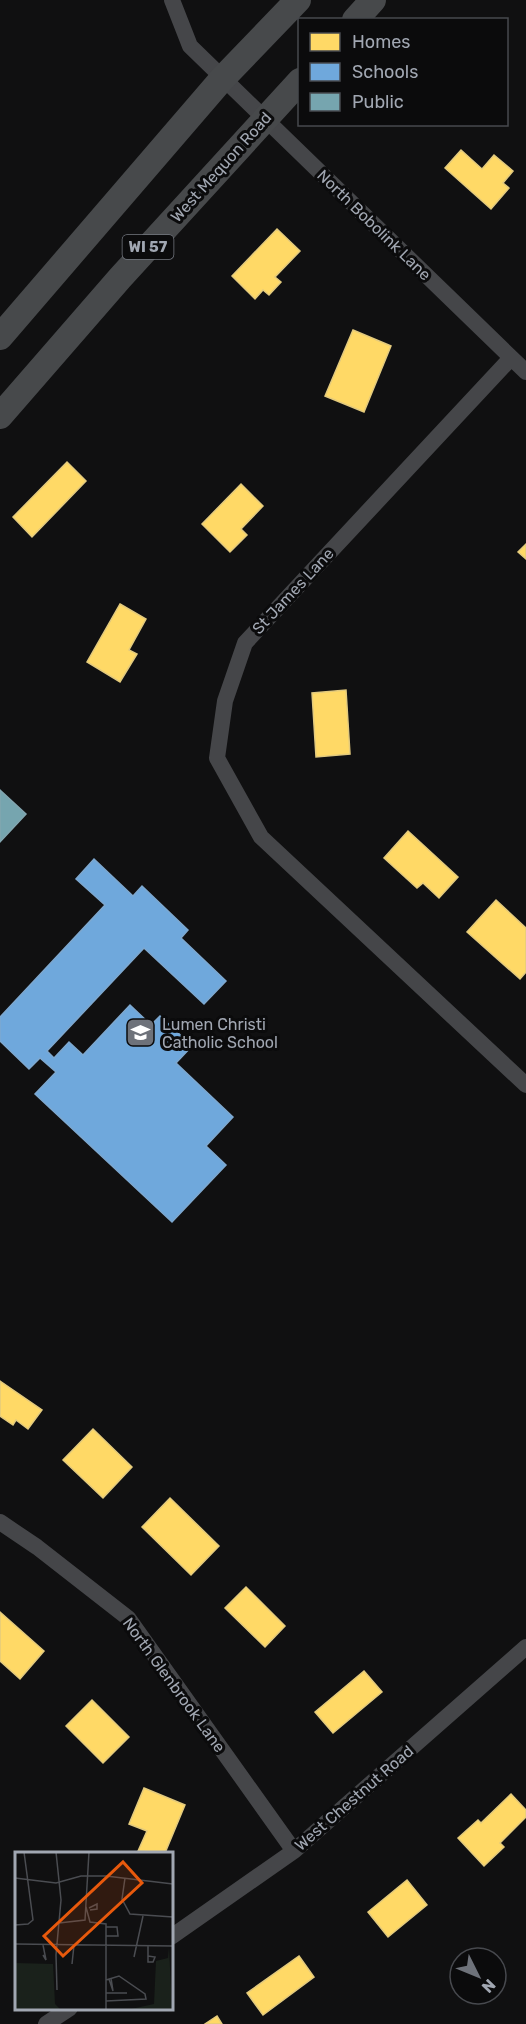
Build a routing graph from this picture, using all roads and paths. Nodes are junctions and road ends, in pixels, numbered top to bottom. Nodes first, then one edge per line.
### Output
1 (172, 0) edge
2 (298, 0) edge
3 (373, 0) edge
4 (357, 18) edge
5 (222, 79) junction
6 (298, 83) edge
7 (265, 119) junction
8 (0, 337) edge
9 (511, 358) junction
10 (526, 372) edge
11 (0, 416) edge
12 (526, 1085) edge
13 (0, 1522) edge
14 (526, 1647) edge
15 (294, 1851) junction
16 (172, 1936) edge
17 (67, 2009) edge
18 (46, 2024) edge

1 - 5 street, North Bobolink Lane
2 - 5 main road
3 - 4 main road
5 - 7 street, North Bobolink Lane
5 - 8 main road
6 - 7 main road, West Mequon Road / WI 57
7 - 9 street, North Bobolink Lane
7 - 11 main road, West Mequon Road / WI 57
9 - 10 street, North Bobolink Lane
9 - 12 street, St James Lane
13 - 15 street, North Glenbrook Lane
14 - 15 street, West Chestnut Road
15 - 16 street, West Chestnut Road
17 - 18 street

